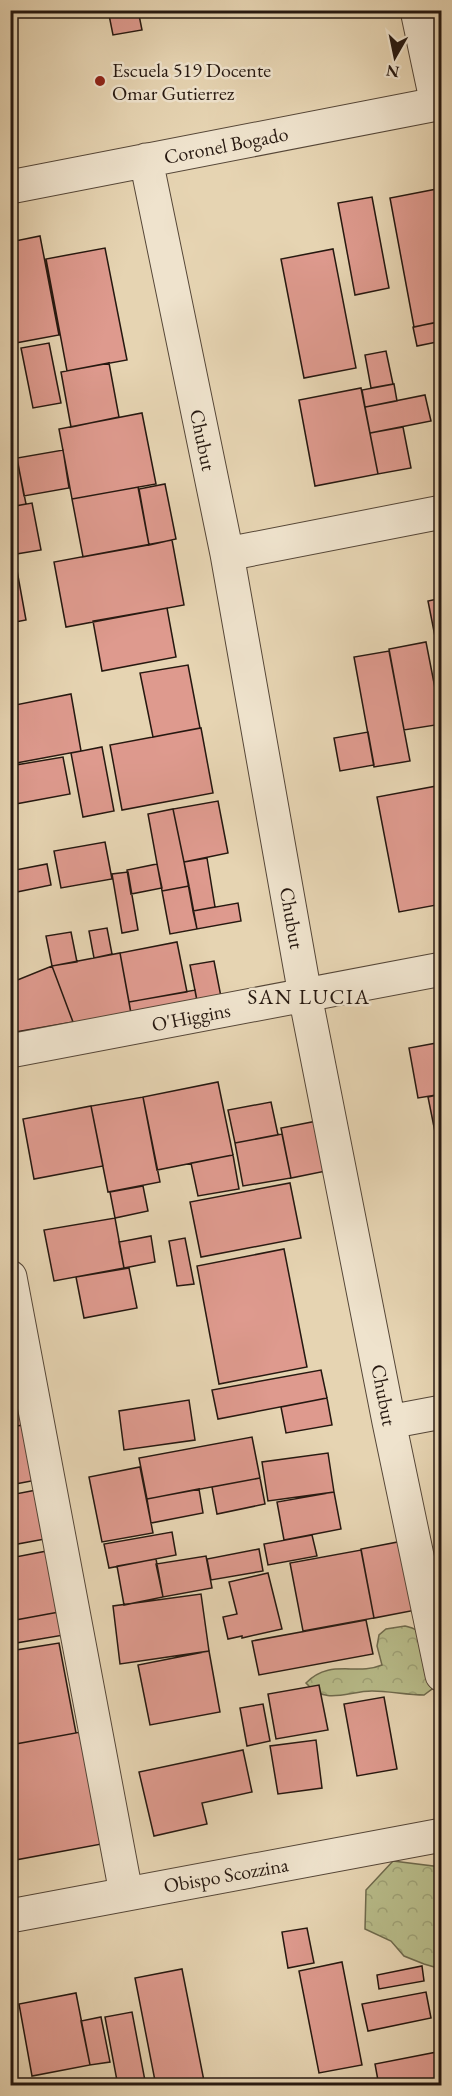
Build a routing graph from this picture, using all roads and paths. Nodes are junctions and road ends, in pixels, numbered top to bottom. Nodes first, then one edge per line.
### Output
1 (417, 10) edge
2 (439, 103) edge
3 (146, 160) junction
4 (10, 187) edge
5 (441, 512) edge
6 (227, 554) junction
7 (441, 969) edge
8 (305, 995) junction
9 (10, 1051) edge
10 (10, 1277) edge
11 (441, 1412) edge
12 (389, 1422) junction
13 (441, 1675) edge
14 (441, 1835) edge
15 (126, 1893) junction
16 (10, 1916) edge

1 - 2 street
2 - 3 street, Coronel Bogado
3 - 4 street, Coronel Bogado
3 - 6 street, Chubut
5 - 6 street
6 - 8 street, Chubut
7 - 8 street, O'Higgins
8 - 9 street, O'Higgins
8 - 12 street, Chubut
10 - 15 street
11 - 12 street
12 - 13 street, Chubut
14 - 15 street, Obispo Scozzina
15 - 16 street, Obispo Scozzina

